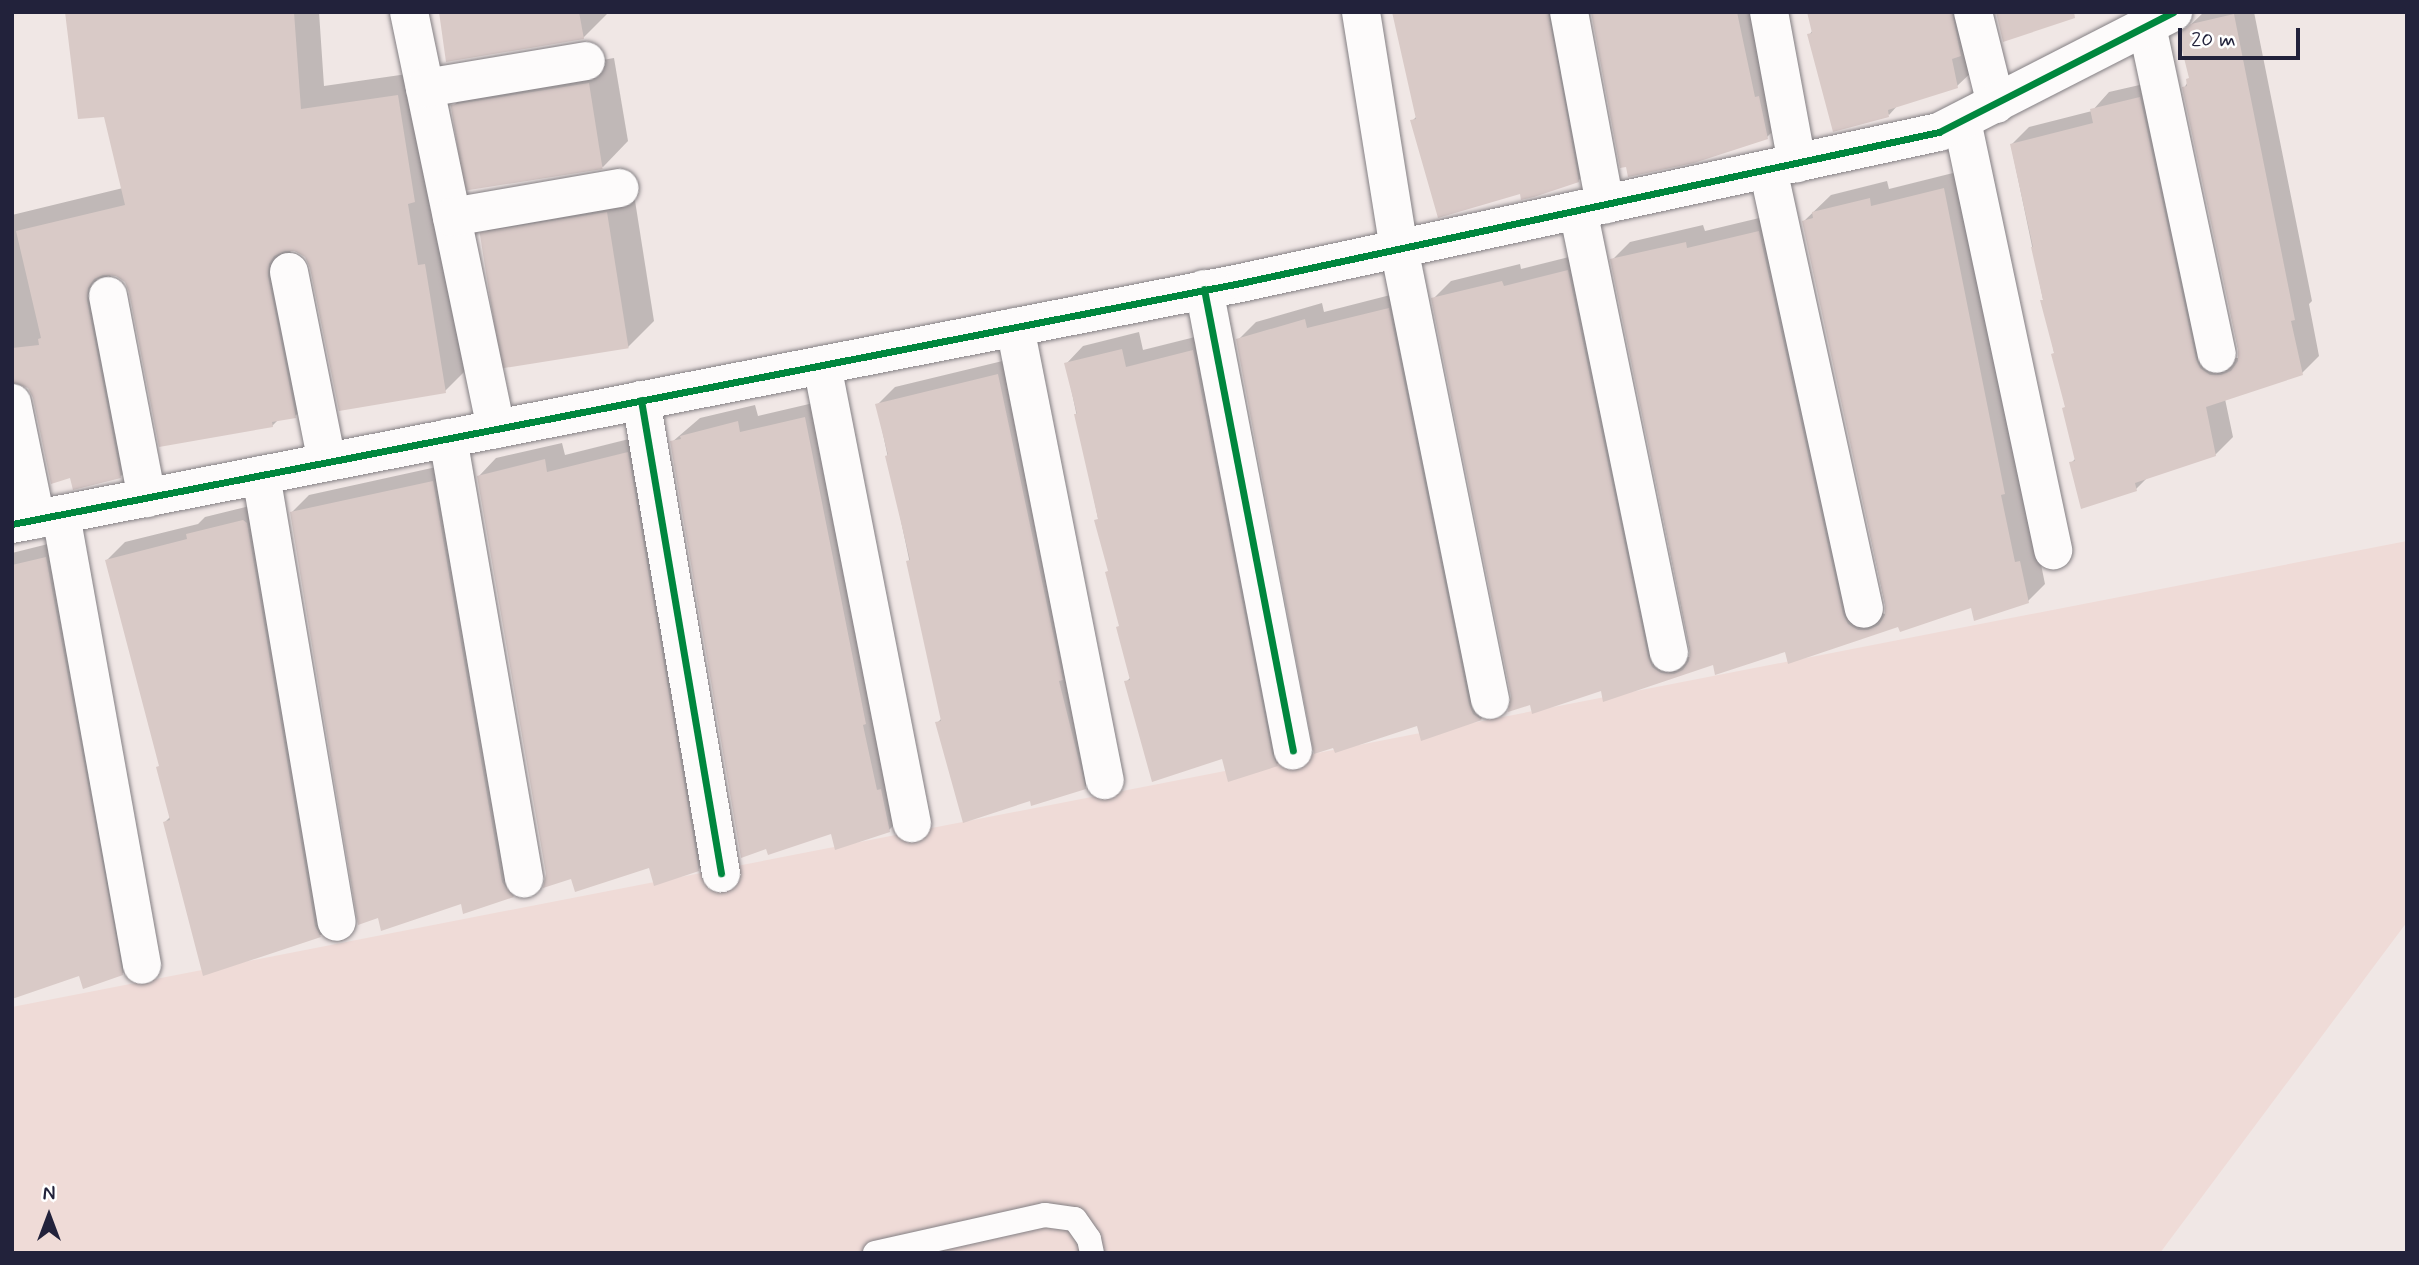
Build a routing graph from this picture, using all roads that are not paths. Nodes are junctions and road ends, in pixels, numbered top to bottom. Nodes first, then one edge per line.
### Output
1 (409, 12) edge
2 (1361, 12) edge
3 (1569, 12) edge
4 (1769, 12) edge
5 (1973, 12) edge
6 (2166, 16) edge
7 (586, 61) dead end
8 (425, 88) junction
9 (1996, 104) junction
10 (1962, 121) junction
11 (1783, 166) junction
12 (620, 188) dead end
13 (1591, 207) junction
14 (452, 217) junction
15 (1399, 248) junction
16 (289, 272) dead end
17 (1204, 289) junction
18 (108, 296) dead end
19 (1015, 327) junction
20 (2217, 354) dead end
21 (822, 365) junction
22 (641, 400) junction
23 (12, 403) edge
24 (496, 429) junction
25 (448, 438) junction
26 (327, 462) junction
27 (261, 475) junction
28 (147, 498) junction
29 (37, 520) edge
30 (2053, 550) dead end
31 (1864, 609) dead end
32 (1669, 653) dead end
33 (1490, 700) dead end
34 (1293, 750) dead end
35 (1105, 780) dead end
36 (912, 823) dead end
37 (721, 873) dead end
38 (524, 878) dead end
39 (337, 922) dead end
40 (142, 965) dead end
41 (875, 1253) edge
42 (1092, 1253) edge

1 - 8 street
2 - 15 street
3 - 13 street
4 - 11 street
5 - 9 street
6 - 9 street
6 - 20 street
7 - 8 street
8 - 14 street
9 - 10 street
10 - 11 street
10 - 30 street
11 - 13 street
11 - 31 street
12 - 14 street
13 - 15 street
13 - 32 street
14 - 24 street
15 - 17 street
15 - 33 street
16 - 26 street
17 - 19 street
17 - 34 street
18 - 28 street
19 - 21 street
19 - 35 street
21 - 22 street
21 - 36 street
22 - 24 street
22 - 37 street
23 - 29 street
24 - 25 street
25 - 26 street
25 - 38 street
26 - 27 street
27 - 28 street
27 - 39 street
28 - 29 street
29 - 40 street
41 - 42 lane

